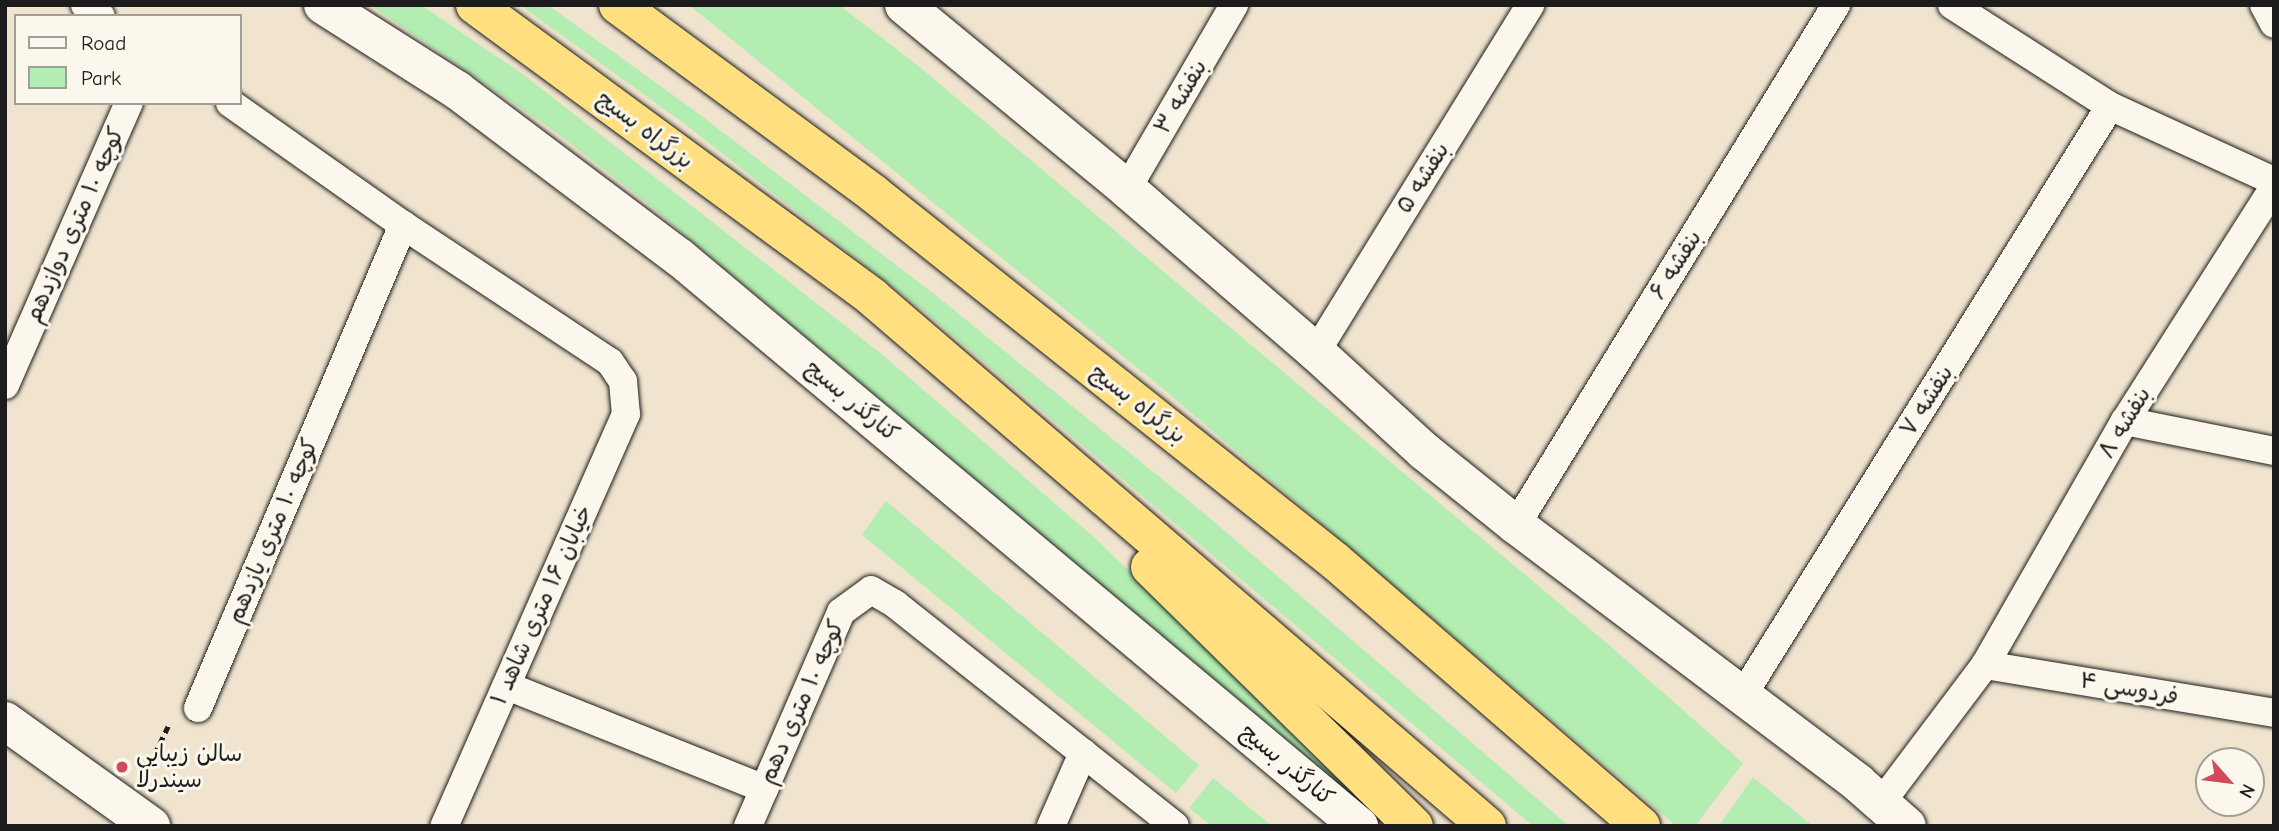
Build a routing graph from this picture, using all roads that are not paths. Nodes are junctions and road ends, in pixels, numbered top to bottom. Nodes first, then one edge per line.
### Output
1 (323, 5) edge
2 (475, 5) edge
3 (618, 5) edge
4 (904, 5) edge
5 (1234, 5) edge
6 (1530, 5) edge
7 (1836, 5) edge
8 (1952, 5) edge
9 (2264, 5) edge
10 (2274, 24) edge
11 (128, 105) edge
12 (233, 105) edge
13 (2110, 106) junction
14 (2274, 181) edge
15 (2274, 187) edge
16 (1127, 188) junction
17 (403, 225) junction
18 (872, 297) junction
19 (1316, 352) junction
20 (5, 384) edge
21 (2125, 421) junction
22 (2274, 451) edge
23 (1516, 525) junction
24 (1985, 665) junction
25 (507, 686) junction
26 (1743, 695) junction
27 (198, 708) road end
28 (2274, 713) edge
29 (5, 721) edge
30 (1083, 753) junction
31 (764, 789) junction
32 (1894, 814) edge
33 (140, 817) edge
34 (444, 826) edge
35 (748, 826) edge
36 (1051, 826) edge
37 (1175, 826) edge
38 (1359, 826) edge
39 (1414, 826) edge
40 (1487, 826) edge
41 (1641, 826) edge

1 - 38 main road, کنارگذر بسیج
2 - 18 highway, بزرگراه بسیج
3 - 41 highway, بزرگراه بسیج
4 - 16 main road
5 - 16 street, بنفشه ۳
6 - 19 street, بنفشه ۵
7 - 23 street, بنفشه ۶
8 - 13 street
9 - 10 street
11 - 20 street, کوچه ۱۰ متری دوازدهم
12 - 17 street
13 - 14 street
13 - 26 street, بنفشه ۷
15 - 21 street, بنفشه ۸
16 - 19 main road
17 - 25 street, خیابان ۱۶ متری شاهد ۱
17 - 27 street, کوچه ۱۰ متری یازدهم
18 - 39 highway
18 - 40 highway, بزرگراه بسیج
19 - 23 main road
21 - 22 street
21 - 24 street, بنفشه ۸
23 - 26 main road
24 - 28 street, فردوسی ۴
24 - 32 street, بنفشه ۸
25 - 31 street
25 - 34 street, خیابان ۱۶ متری شاهد ۱
26 - 32 main road
29 - 33 main road
30 - 31 street, کوچه ۱۰ متری دهم
30 - 36 street
30 - 37 street
31 - 35 street, کوچه ۱۰ متری دهم

